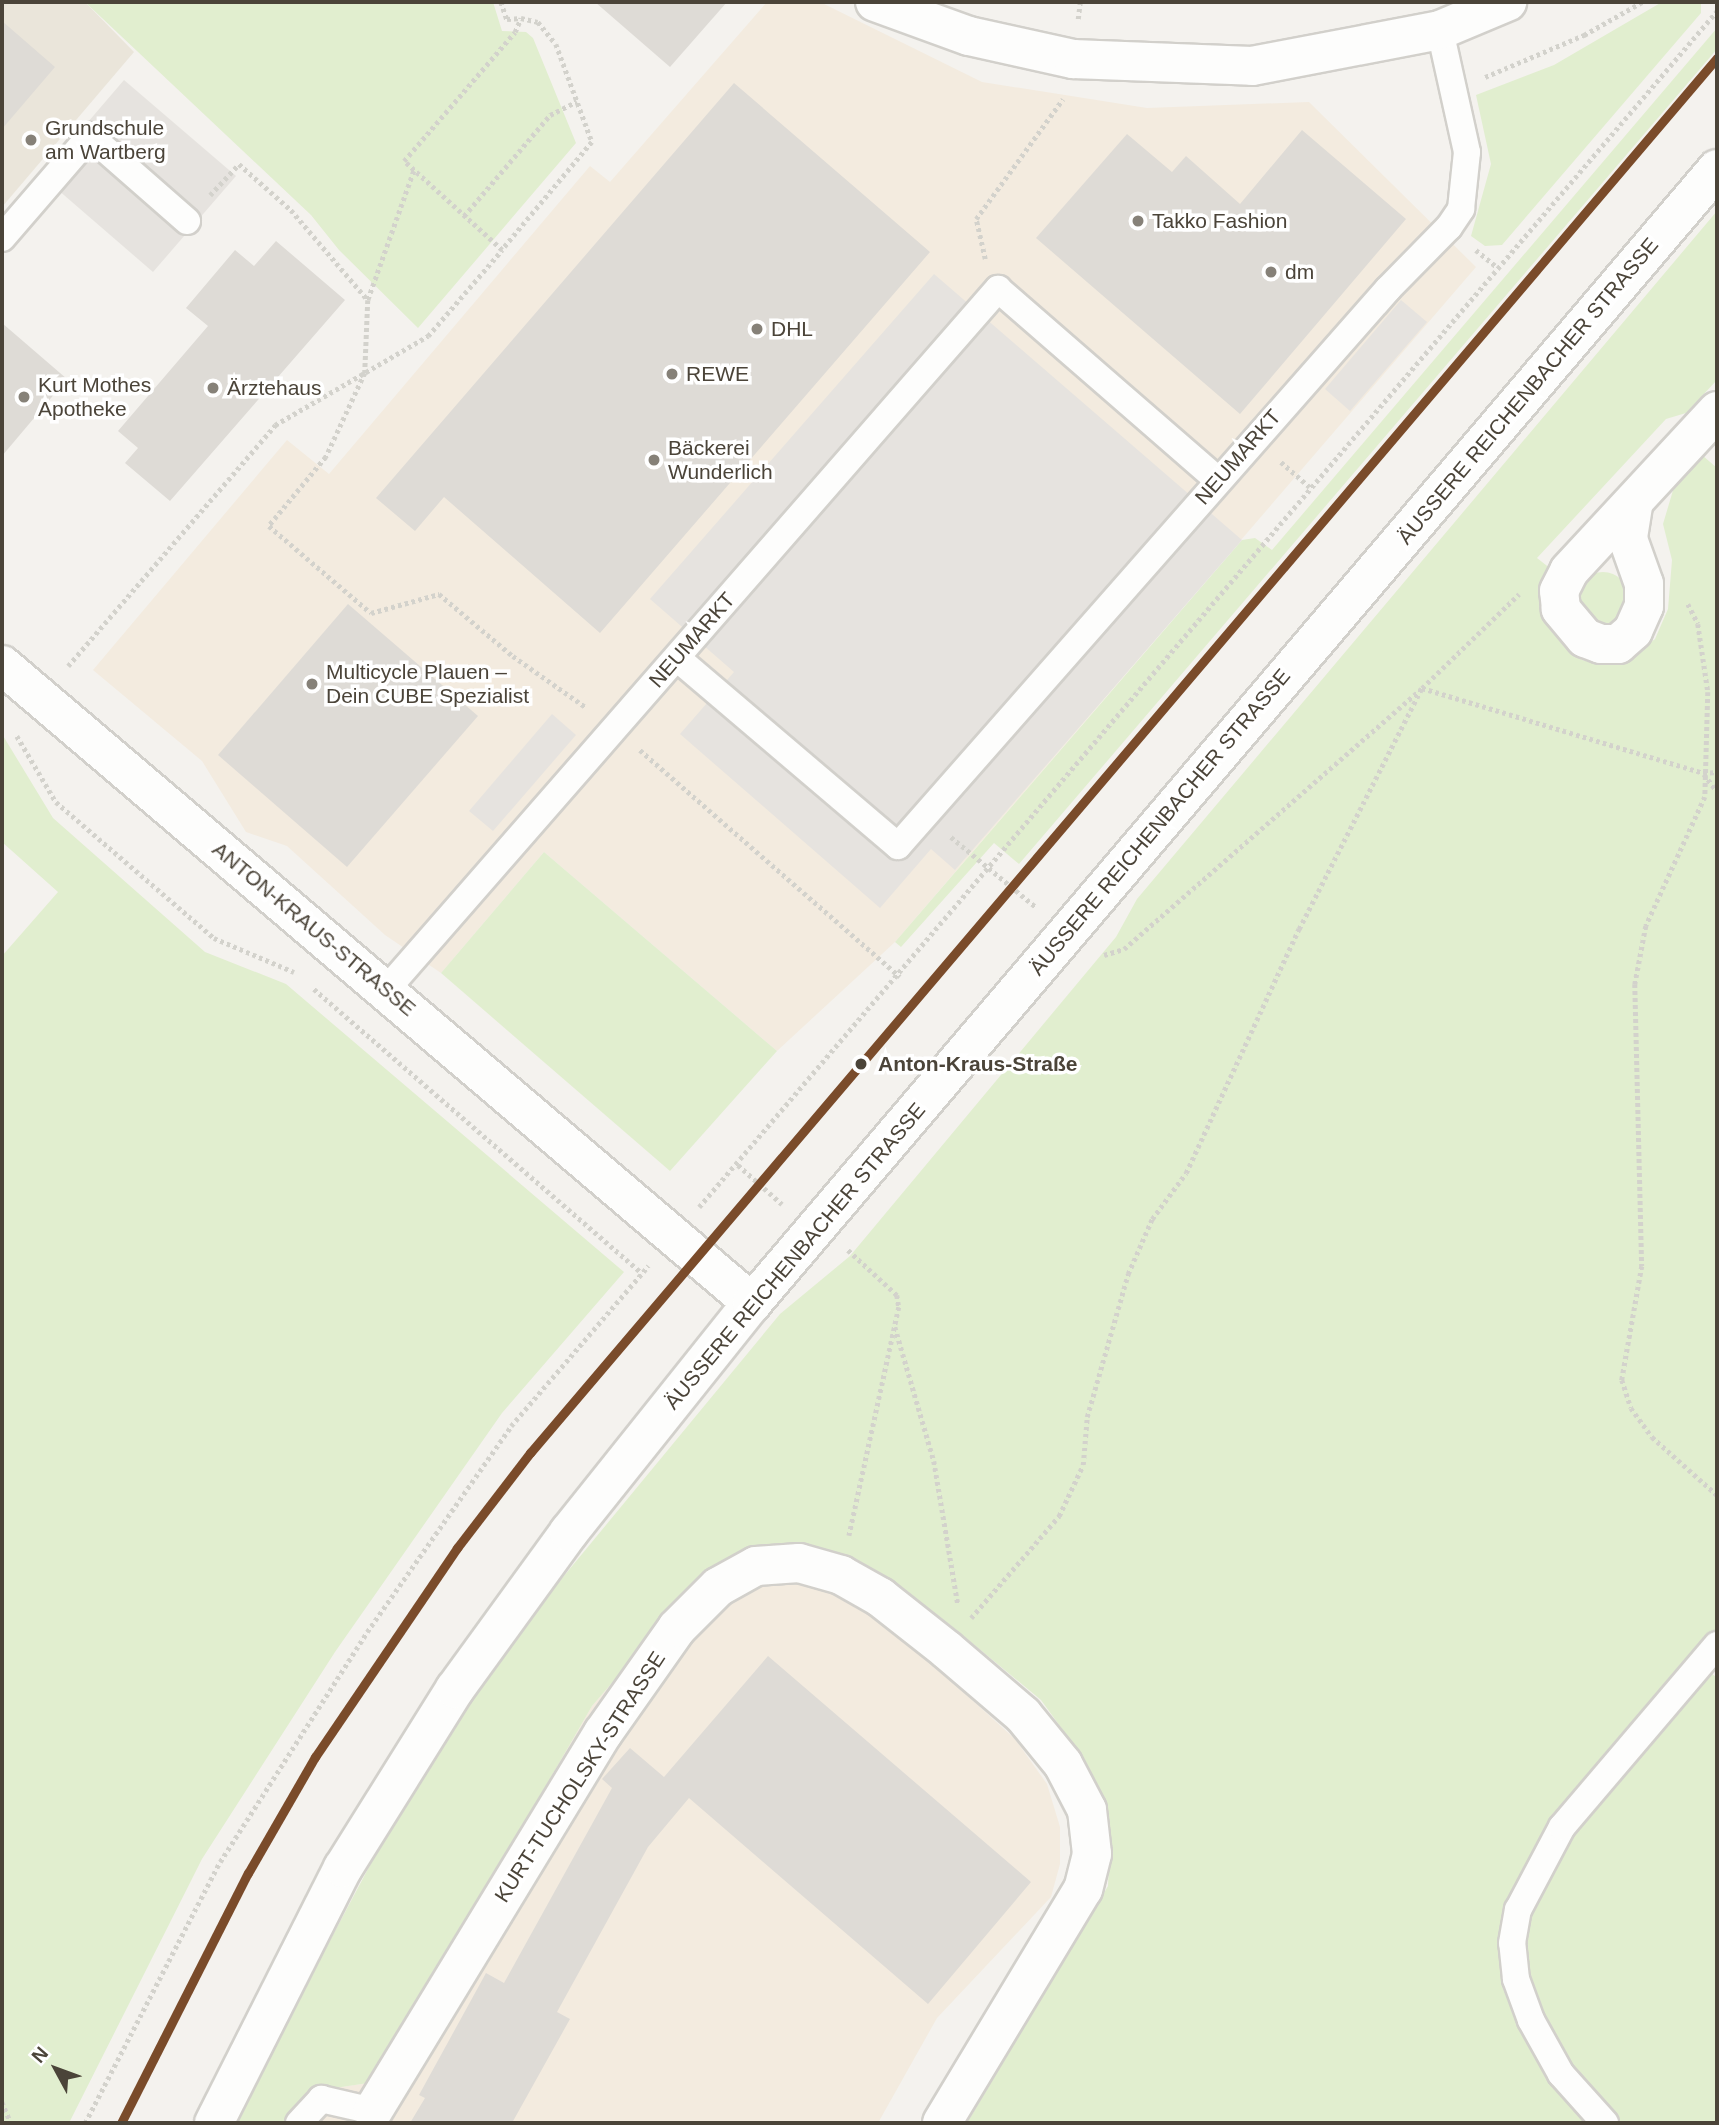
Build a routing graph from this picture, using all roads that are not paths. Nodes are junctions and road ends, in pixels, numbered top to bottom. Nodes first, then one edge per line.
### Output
1 (875, 2) edge
2 (1507, 2) edge
3 (1440, 30) junction
4 (1717, 169) edge
5 (187, 221) road end
6 (2, 238) edge
7 (1717, 411) edge
8 (1218, 480) junction
9 (1633, 506) dead end
10 (677, 658) junction
11 (2, 665) edge
12 (386, 990) junction
13 (752, 1303) junction
14 (1717, 1645) edge
15 (373, 2111) joint
16 (214, 2123) edge
17 (299, 2123) edge
18 (942, 2123) edge
19 (1605, 2123) edge

1 - 3 street
2 - 3 street
3 - 8 lane, NEUMARKT
4 - 13 street, ÄUSSERE REICHENBACHER STRASSE
5 - 6 lane
7 - 9 street
8 - 10 lane, NEUMARKT
8 - 10 lane, NEUMARKT
10 - 12 lane, NEUMARKT
11 - 12 street, ANTON-KRAUS-STRASSE
12 - 13 street, ANTON-KRAUS-STRASSE
13 - 16 street, ÄUSSERE REICHENBACHER STRASSE
14 - 19 lane
15 - 17 lane
15 - 18 street, KURT-TUCHOLSKY-STRASSE

